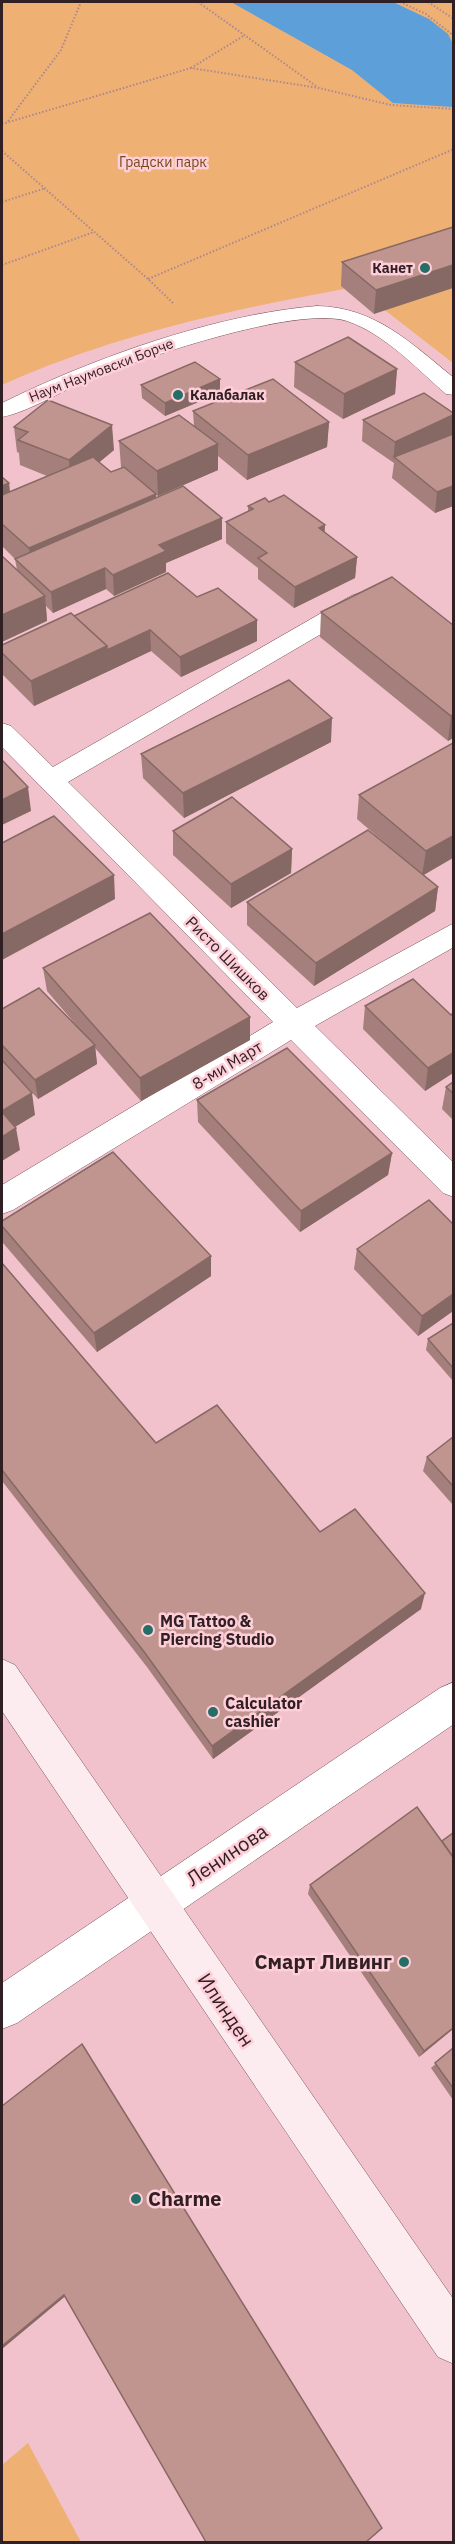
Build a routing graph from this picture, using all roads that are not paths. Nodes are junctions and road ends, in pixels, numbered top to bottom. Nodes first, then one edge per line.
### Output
1 (453, 389) edge
2 (2, 411) edge
3 (383, 588) edge
4 (2, 732) edge
5 (50, 781) junction
6 (453, 933) edge
7 (294, 1024) junction
8 (453, 1184) edge
9 (2, 1201) edge
10 (2, 1678) edge
11 (453, 1701) edge
12 (154, 1904) junction
13 (2, 2008) edge
14 (453, 2341) edge

1 - 2 street, Наум Наумовски Борче
3 - 5 street
4 - 5 street, Ристо Шишков
5 - 7 street, Ристо Шишков
6 - 7 street, 8-ми Март
7 - 8 street, Ристо Шишков
7 - 9 street, 8-ми Март
10 - 12 street, Илинден
11 - 12 street, Ленинова
12 - 13 street, Ленинова
12 - 14 street, Илинден

